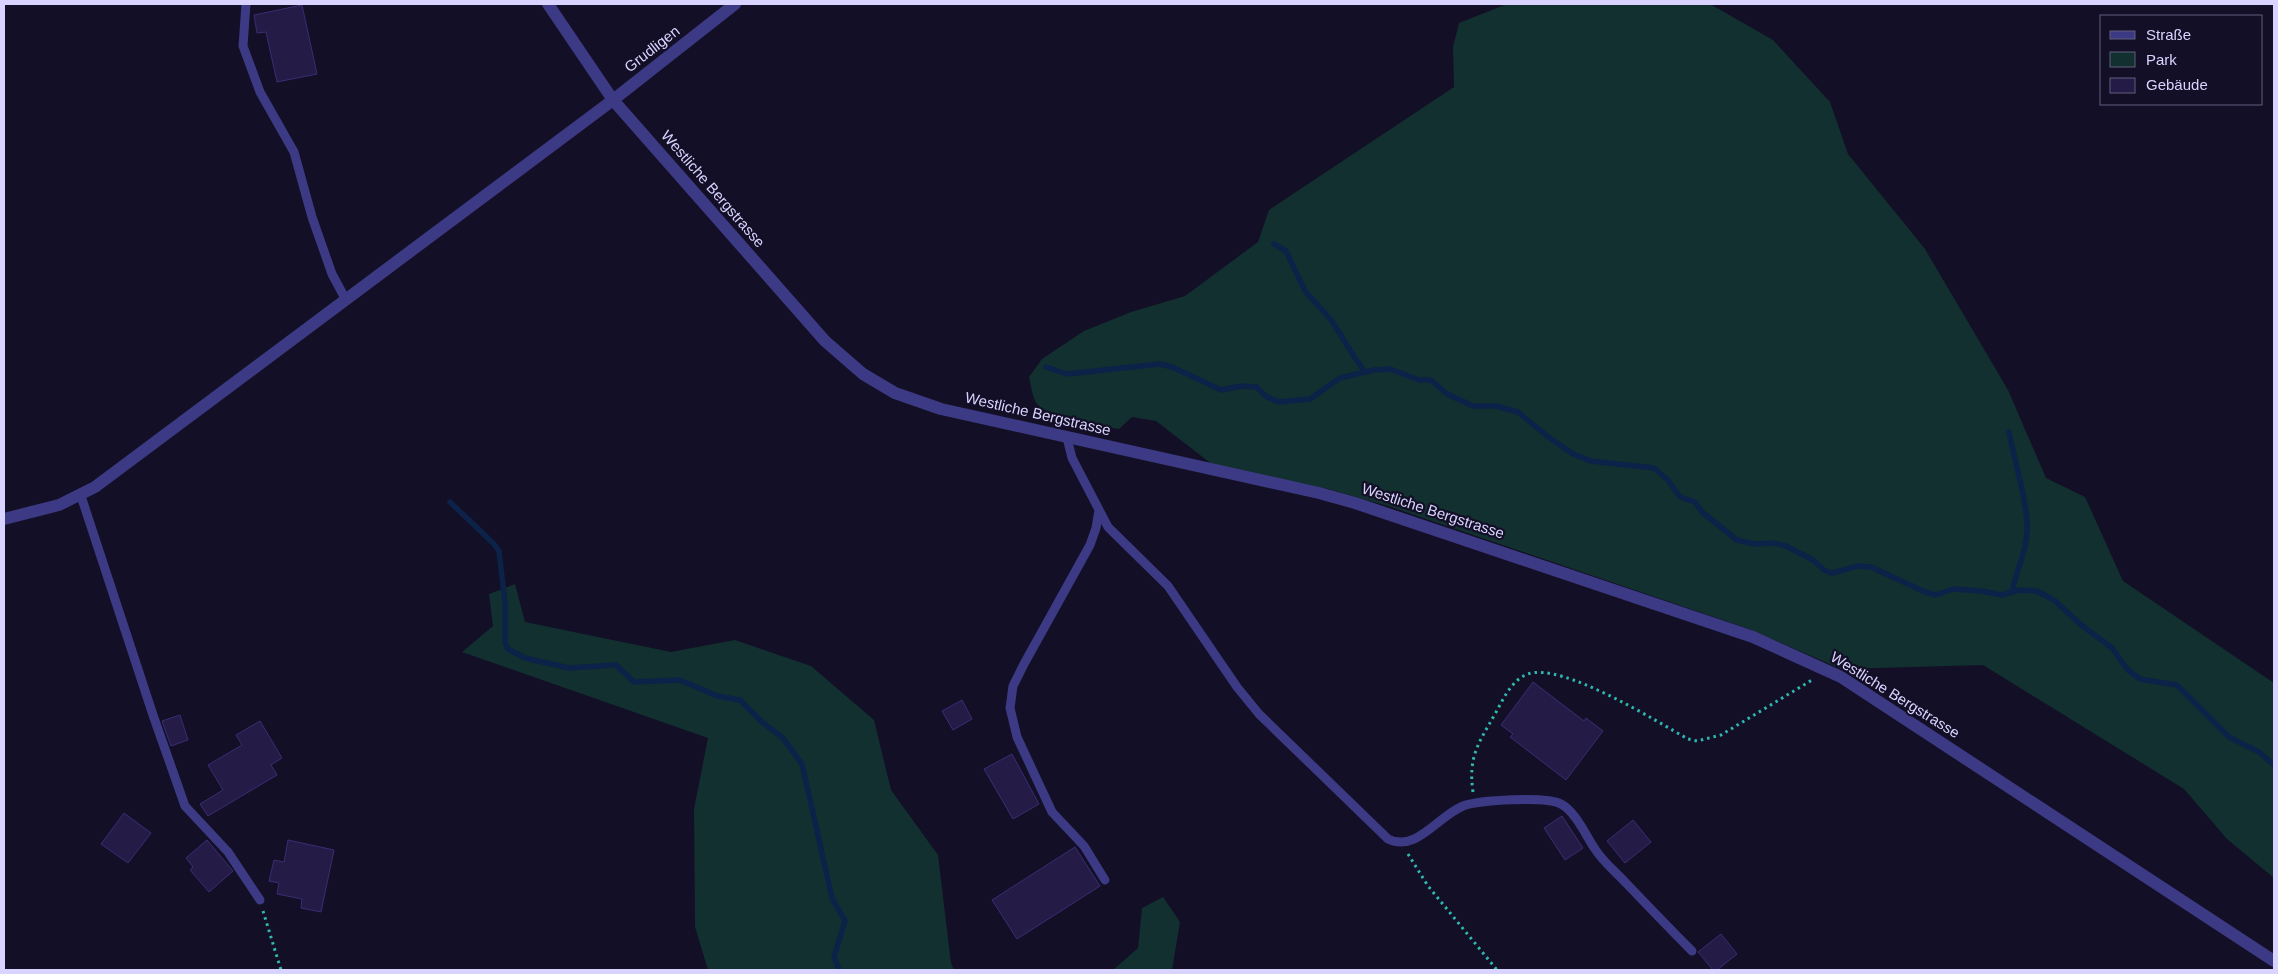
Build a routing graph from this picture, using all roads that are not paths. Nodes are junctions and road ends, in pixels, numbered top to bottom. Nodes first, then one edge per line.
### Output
1 (246, 4) edge
2 (548, 4) edge
3 (735, 4) edge
4 (613, 100) junction
5 (346, 300) junction
6 (1067, 438) junction
7 (81, 496) junction
8 (1099, 510) junction
9 (4, 519) edge
10 (1105, 880) dead end
11 (260, 900) road end
12 (1692, 952) dead end
13 (2274, 961) edge

1 - 5 lane
2 - 4 street, Westliche Bergstrasse
3 - 4 street, Grudligen
4 - 5 street, Grudligen
4 - 6 street, Westliche Bergstrasse
5 - 7 street, Grudligen
6 - 8 lane
6 - 13 street, Westliche Bergstrasse
7 - 9 street, Grudligen
7 - 11 lane
8 - 10 lane
8 - 12 lane

